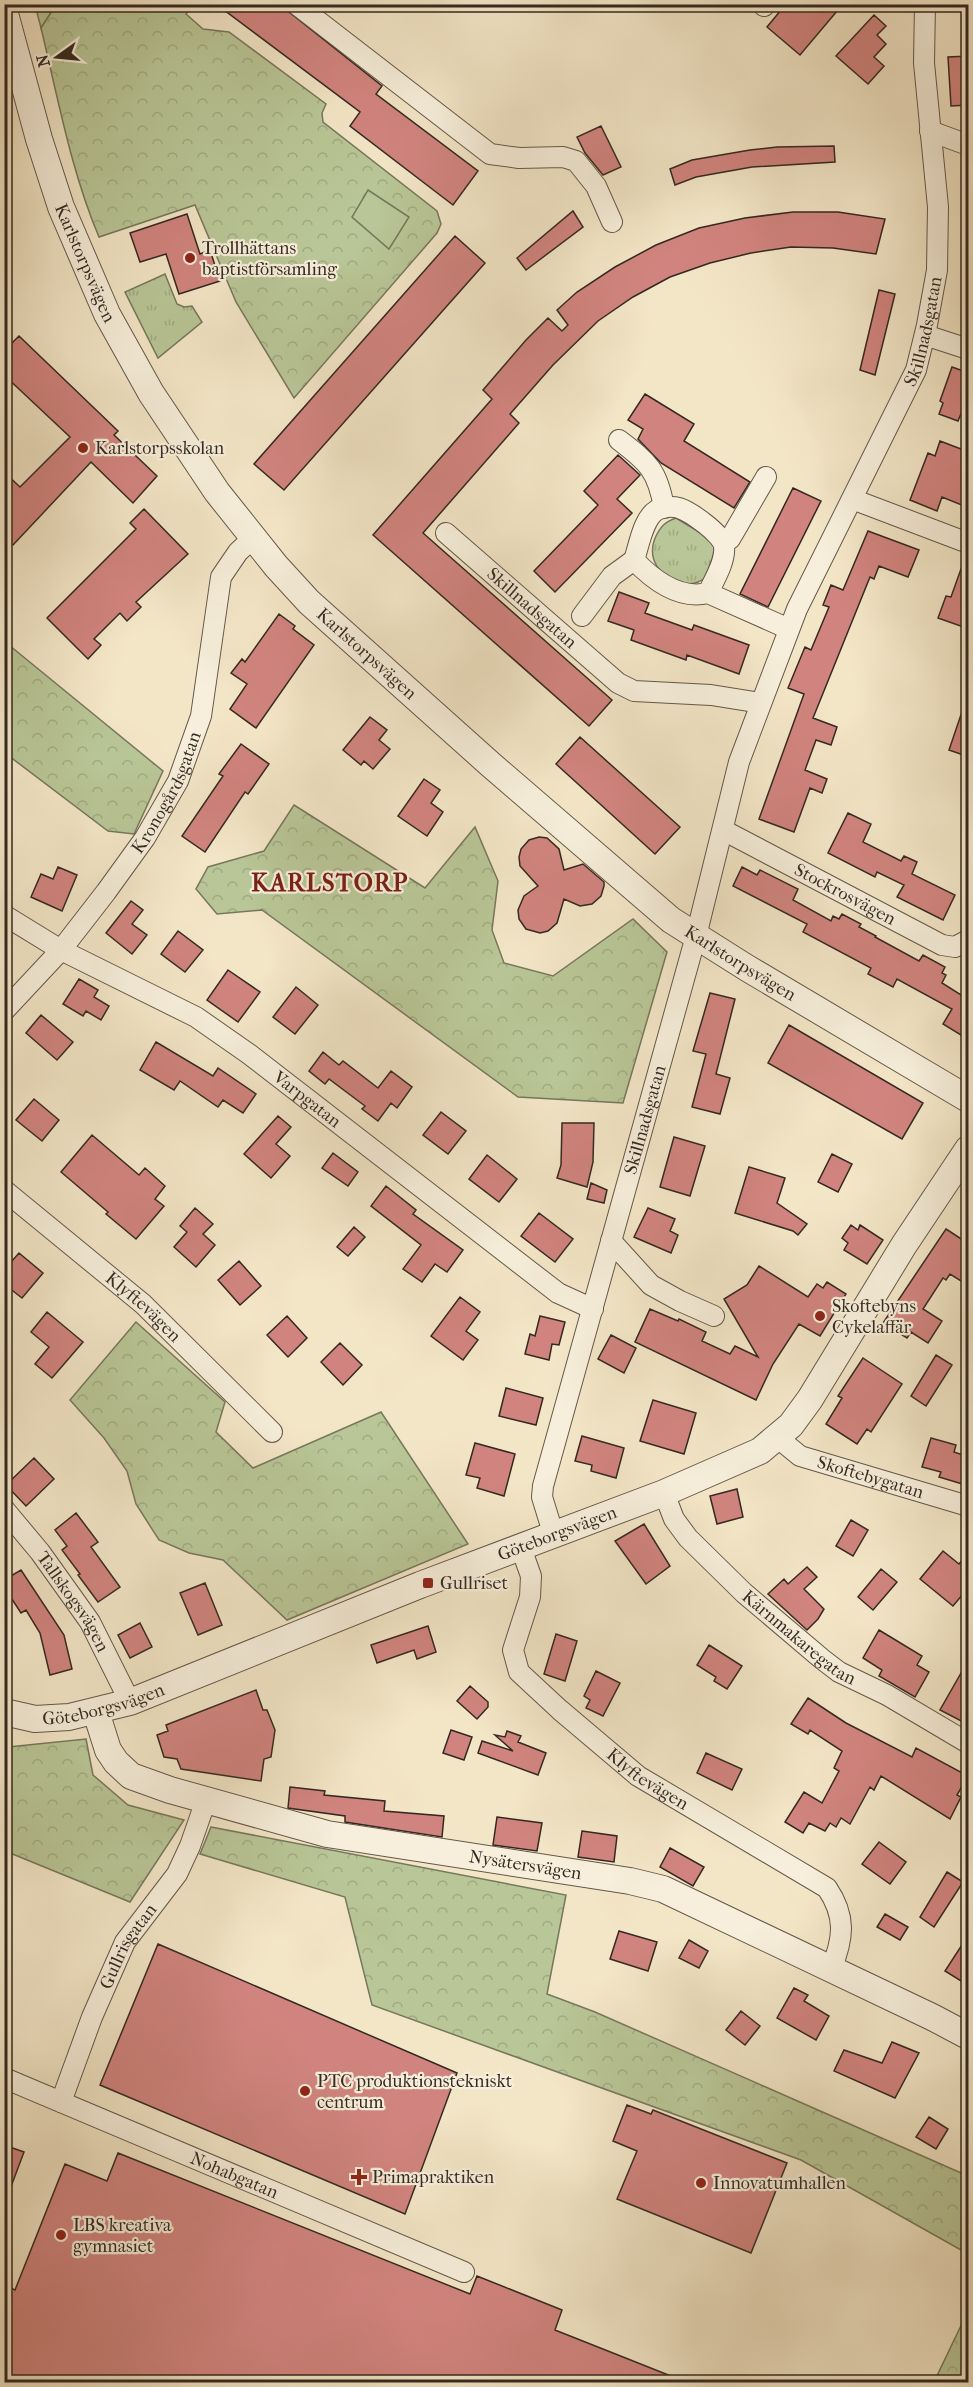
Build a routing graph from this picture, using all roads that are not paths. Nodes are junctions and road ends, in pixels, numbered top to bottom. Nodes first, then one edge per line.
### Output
1 (296, 4) edge
2 (925, 4) edge
3 (4, 10) edge
4 (930, 131) junction
5 (969, 145) edge
6 (612, 222) dead end
7 (925, 335) junction
8 (969, 349) edge
9 (619, 441) dead end
10 (766, 477) dead end
11 (852, 499) junction
12 (664, 508) junction
13 (446, 533) dead end
14 (253, 538) junction
15 (723, 542) junction
16 (969, 543) edge
17 (634, 560) junction
18 (708, 594) junction
19 (582, 616) dead end
20 (789, 629) junction
21 (761, 703) junction
22 (723, 830) junction
23 (4, 915) edge
24 (696, 936) junction
25 (969, 940) edge
26 (61, 950) junction
27 (4, 1011) edge
28 (969, 1099) edge
29 (969, 1149) edge
30 (4, 1190) edge
31 (611, 1241) junction
32 (593, 1309) junction
33 (714, 1316) dead end
34 (273, 1432) dead end
35 (777, 1438) junction
36 (664, 1493) junction
37 (969, 1506) edge
38 (4, 1509) edge
39 (554, 1536) junction
40 (521, 1548) junction
41 (130, 1702) junction
42 (4, 1712) edge
43 (96, 1712) junction
44 (969, 1743) edge
45 (206, 1800) junction
46 (831, 1969) junction
47 (969, 2036) edge
48 (4, 2078) edge
49 (61, 2102) junction
50 (464, 2272) dead end

1 - 6 street
2 - 4 street, Skillnadsgatan
3 - 14 street, Karlstorpsvägen
4 - 5 street
4 - 7 street, Skillnadsgatan
7 - 8 street
7 - 11 street, Skillnadsgatan
9 - 12 street
10 - 15 street
11 - 16 street
11 - 20 street, Skillnadsgatan
12 - 15 street
12 - 17 street
13 - 21 street, Skillnadsgatan
14 - 24 street, Karlstorpsvägen
14 - 26 street, Kronogårdsgatan
15 - 18 street
17 - 18 street
17 - 19 street, Skillnadsgatan
18 - 20 street
20 - 21 street, Skillnadsgatan
21 - 22 street, Skillnadsgatan
22 - 24 street, Skillnadsgatan
22 - 25 street, Stockrosvägen
23 - 26 street, Varpgatan
24 - 28 street, Karlstorpsvägen
24 - 31 street, Skillnadsgatan
26 - 27 street, Kronogårdsgatan
26 - 32 street, Varpgatan
29 - 35 street, Göteborgsvägen
30 - 34 street, Klyftevägen
31 - 32 street, Skillnadsgatan
31 - 33 street
32 - 39 street, Skillnadsgatan
35 - 36 street, Göteborgsvägen
35 - 37 street, Skoftebygatan
36 - 39 street, Göteborgsvägen
36 - 44 street, Kärnmakaregatan
38 - 41 street, Tallskogsvägen
39 - 40 street, Göteborgsvägen
40 - 41 street, Göteborgsvägen
40 - 46 street, Klyftevägen
41 - 43 street, Göteborgsvägen
42 - 43 street, Göteborgsvägen
43 - 45 street, Nysätersvägen
45 - 46 street, Nysätersvägen
45 - 49 street, Gullrisgatan
46 - 47 street, Nysätersvägen
48 - 49 street, Nohabgatan
49 - 50 street, Nohabgatan

